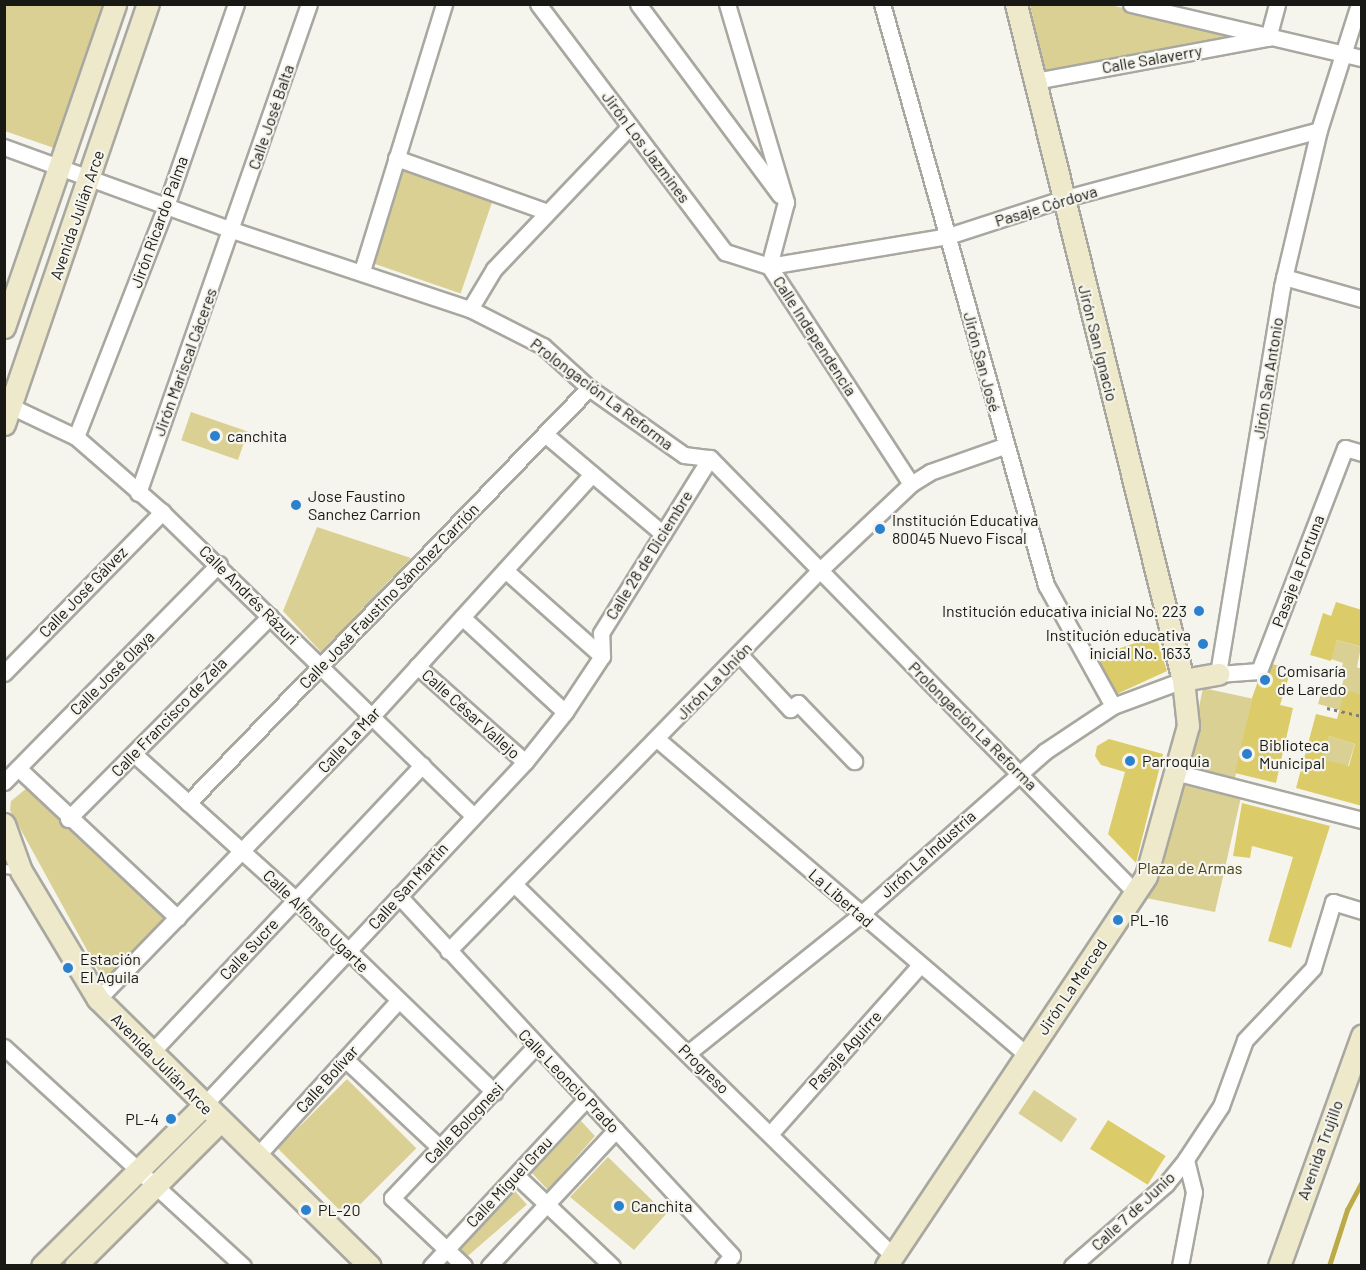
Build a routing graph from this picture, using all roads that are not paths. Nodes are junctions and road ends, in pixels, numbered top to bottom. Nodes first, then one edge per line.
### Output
1 (115, 4) edge
2 (148, 4) edge
3 (236, 4) edge
4 (309, 4) edge
5 (444, 4) edge
6 (538, 4) edge
7 (638, 4) edge
8 (727, 4) edge
9 (882, 4) edge
10 (1017, 4) edge
11 (1131, 4) edge
12 (1277, 4) edge
13 (1359, 4) edge
14 (1268, 38) junction
15 (1344, 52) junction
16 (1362, 58) edge
17 (1035, 81) junction
18 (630, 126) junction
19 (1319, 130) junction
20 (4, 147) edge
21 (396, 158) junction
22 (60, 166) junction
23 (89, 178) junction
24 (1062, 199) junction
25 (786, 202) junction
26 (166, 206) junction
27 (545, 211) junction
28 (232, 230) junction
29 (948, 236) junction
30 (770, 266) junction
31 (362, 271) junction
32 (1284, 278) junction
33 (1361, 297) edge
34 (471, 309) junction
35 (4, 327) edge
36 (589, 388) junction
37 (7, 411) edge
38 (546, 435) junction
39 (76, 437) junction
40 (1004, 446) junction
41 (1362, 453) edge
42 (710, 458) junction
43 (592, 474) junction
44 (911, 484) junction
45 (138, 493) junction
46 (162, 512) junction
47 (663, 534) junction
48 (219, 564) junction
49 (505, 570) junction
50 (819, 571) junction
51 (270, 616) junction
52 (462, 617) junction
53 (740, 655) junction
54 (602, 656) junction
55 (321, 666) junction
56 (417, 666) junction
57 (4, 673) edge
58 (1218, 674) junction
59 (1183, 680) junction
60 (1113, 706) junction
61 (565, 712) junction
62 (372, 716) junction
63 (657, 739) junction
64 (135, 754) junction
65 (855, 760) dead end
66 (525, 762) junction
67 (422, 765) junction
68 (18, 768) junction
69 (1019, 772) junction
70 (1175, 772) junction
71 (4, 782) edge
72 (188, 803) junction
73 (472, 815) junction
74 (68, 819) junction
75 (1362, 820) edge
76 (4, 824) edge
77 (242, 853) junction
78 (13, 870) edge
79 (514, 884) junction
80 (1135, 892) junction
81 (399, 896) junction
82 (296, 900) junction
83 (1362, 910) edge
84 (860, 915) junction
85 (178, 918) junction
86 (448, 951) junction
87 (348, 952) junction
88 (919, 966) junction
89 (98, 999) junction
90 (398, 1001) junction
91 (1362, 1035) edge
92 (4, 1047) edge
93 (535, 1047) junction
94 (688, 1053) junction
95 (150, 1054) junction
96 (1026, 1054) junction
97 (345, 1059) junction
98 (494, 1092) junction
99 (587, 1098) junction
100 (203, 1106) junction
101 (219, 1122) junction
102 (616, 1130) junction
103 (770, 1134) junction
104 (440, 1148) junction
105 (256, 1157) junction
106 (1186, 1160) junction
107 (141, 1169) junction
108 (517, 1176) junction
109 (157, 1184) junction
110 (546, 1204) junction
111 (447, 1249) junction
112 (888, 1260) edge
113 (42, 1266) edge
114 (75, 1266) edge
115 (243, 1266) edge
116 (370, 1266) edge
117 (431, 1266) edge
118 (464, 1266) edge
119 (489, 1266) edge
120 (612, 1266) edge
121 (723, 1266) edge
122 (1072, 1266) edge
123 (1180, 1266) edge
124 (1278, 1266) edge

1 - 22 street, Avenida Julián Arce
2 - 23 street, Avenida Julián Arce
3 - 26 street, Jirón Ricardo Palma
4 - 28 street, Calle José Balta
5 - 21 street
6 - 18 street, Jirón Los Jazmines
7 - 25 street
8 - 25 street
9 - 29 street, Jirón San José
10 - 17 street, Jirón San Ignacio
11 - 14 street
12 - 14 street
13 - 15 street, Jirón San Antonio
14 - 15 street
14 - 17 street, Calle Salaverry
15 - 16 street
15 - 19 street, Jirón San Antonio
17 - 24 street, Jirón San Ignacio
18 - 27 street
18 - 30 street, Jirón Los Jazmines
19 - 24 street, Pasaje Córdova
19 - 32 street, Jirón San Antonio
20 - 22 street, Prolongación La Reforma
21 - 27 street
21 - 31 street
22 - 23 street, Prolongación La Reforma
22 - 35 street, Avenida Julián Arce
23 - 26 street, Prolongación La Reforma
23 - 37 street, Avenida Julián Arce
24 - 29 street, Pasaje Córdova
24 - 59 street, Jirón San Ignacio
25 - 30 street, Calle Independencia
26 - 28 street, Prolongación La Reforma
26 - 39 street, Jirón Ricardo Palma
27 - 34 street
28 - 31 street, Prolongación La Reforma
28 - 45 street, Jirón Mariscal Cáceres
29 - 30 street, Pasaje Córdova
29 - 40 street, Jirón San José
30 - 44 street, Calle Independencia
31 - 34 street, Prolongación La Reforma
32 - 33 street
32 - 58 street, Jirón San Antonio
34 - 36 street, Prolongación La Reforma
36 - 38 street, Calle José Faustino Sánchez Carrión
36 - 42 street, Prolongación La Reforma
37 - 39 street, Calle Andrés Rázuri
38 - 43 street
38 - 55 street, Calle José Faustino Sánchez Carrión
39 - 45 street, Calle Andrés Rázuri
40 - 44 street, Jirón La Unión
40 - 60 street, Jirón San José
41 - 58 street, Pasaje la Fortuna
42 - 47 street, Calle 28 de Diciembre
42 - 50 street, Prolongación La Reforma
43 - 47 street
43 - 49 street, Calle La Mar
44 - 50 street, Jirón La Unión
45 - 46 street, Calle Andrés Rázuri
46 - 48 street, Calle Andrés Rázuri
46 - 57 street, Calle José Gálvez
47 - 54 street, Calle 28 de Diciembre
48 - 51 street, Calle Andrés Rázuri
48 - 68 street, Calle José Olaya
49 - 52 street, Calle La Mar
49 - 54 street
50 - 53 street, Jirón La Unión
50 - 69 street, Prolongación La Reforma
51 - 55 street, Calle Andrés Rázuri
51 - 64 street, Calle Francisco de Zela
52 - 56 street, Calle La Mar
52 - 61 street
53 - 63 street, Jirón La Unión
53 - 65 street
54 - 61 street, Calle San Martín
55 - 62 street, Calle Andrés Rázuri
55 - 72 street, Calle José Faustino Sánchez Carrión
56 - 62 street, Calle La Mar
56 - 66 street, Calle César Vallejo
58 - 59 street
59 - 60 street, Jirón La Industria
59 - 70 street, Jirón La Merced
60 - 69 street, Jirón La Industria
61 - 66 street, Calle San Martín
62 - 67 street, Calle Andrés Rázuri
62 - 77 street, Calle La Mar
63 - 79 street, Jirón La Unión
63 - 84 street, La Libertad
64 - 72 street, Calle Alfonso Ugarte
64 - 74 street, Calle Francisco de Zela
66 - 73 street, Calle San Martín
67 - 73 street, Calle Andrés Rázuri
67 - 82 street, Calle Sucre
68 - 71 street, Calle José Olaya
68 - 74 street
69 - 80 street, Prolongación La Reforma
69 - 84 street, Jirón La Industria
70 - 75 street
70 - 80 street, Jirón La Merced
72 - 77 street, Calle Alfonso Ugarte
73 - 81 street, Calle San Martín
74 - 85 street
76 - 78 street, Avenida Julián Arce
77 - 82 street, Calle Alfonso Ugarte
77 - 85 street, Calle La Mar
78 - 89 street, Avenida Julián Arce
79 - 86 street, Jirón La Unión
79 - 94 street, Progreso
80 - 96 street, Jirón La Merced
81 - 86 street, Calle Leoncio Prado
81 - 87 street, Calle San Martín
82 - 87 street, Calle Alfonso Ugarte
82 - 95 street, Calle Sucre
83 - 106 street, Calle 7 de Junio
84 - 88 street, La Libertad
84 - 94 street, Jirón La Industria
85 - 89 street, Calle La Mar
86 - 93 street, Calle Leoncio Prado
87 - 90 street, Calle Alfonso Ugarte
87 - 100 street, Calle San Martín
88 - 96 street, La Libertad
88 - 103 street, Pasaje Aguirre
89 - 95 street, Avenida Julián Arce
90 - 97 street, Calle Bolívar
90 - 98 street, Calle Alfonso Ugarte
91 - 124 street, Avenida Trujillo
92 - 107 street
93 - 98 street, Calle Bolognesi
93 - 99 street, Calle Leoncio Prado
94 - 103 street, Progreso
95 - 100 street, Avenida Julián Arce
96 - 112 street, Jirón La Merced
97 - 104 street
97 - 105 street, Calle Bolívar
98 - 104 street, Calle Bolognesi
99 - 102 street, Calle Leoncio Prado
99 - 108 street, Calle Miguel Grau
100 - 101 street, Avenida Julián Arce
100 - 107 street
101 - 105 street, Avenida Julián Arce
101 - 109 street
102 - 110 street
102 - 121 street, Calle Leoncio Prado
103 - 112 street, Progreso
104 - 111 street, Calle Bolognesi
105 - 116 street, Avenida Julián Arce
106 - 122 street, Calle 7 de Junio
106 - 123 street
107 - 109 street
107 - 113 street
108 - 110 street
108 - 111 street, Calle Miguel Grau
109 - 114 street
109 - 115 street
110 - 119 street
110 - 120 street
111 - 117 street, Calle Miguel Grau
111 - 118 street

